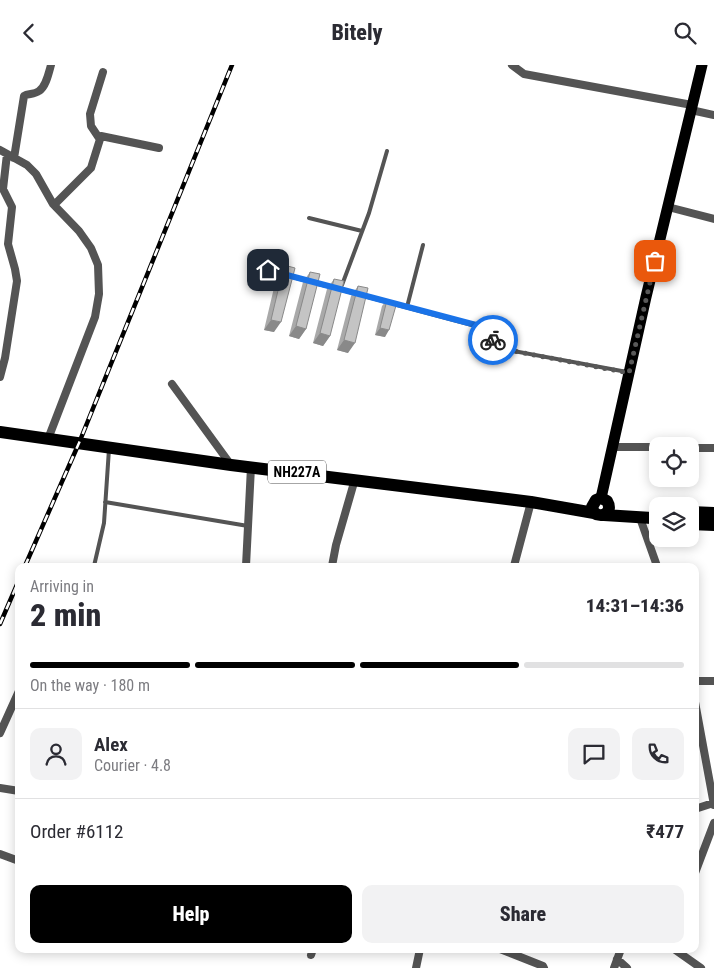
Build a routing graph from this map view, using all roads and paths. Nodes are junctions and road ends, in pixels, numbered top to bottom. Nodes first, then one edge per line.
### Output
1 (52, 65) edge
2 (512, 65) edge
3 (702, 65) edge
4 (103, 72) dead end
5 (691, 107) junction
6 (714, 115) edge
7 (99, 138) junction
8 (159, 148) dead end
9 (387, 151) dead end
10 (7, 154) edge
11 (54, 205) junction
12 (668, 207) junction
13 (309, 218) dead end
14 (714, 219) edge
15 (362, 231) junction
16 (423, 245) dead end
17 (268, 270) dead end
18 (341, 290) junction
19 (407, 307) junction
20 (629, 373) junction
21 (0, 377) edge
22 (172, 384) dead end
23 (0, 432) edge
24 (48, 439) junction
25 (110, 447) junction
26 (612, 447) junction
27 (649, 447) edge
28 (699, 447) edge
29 (714, 448) edge
30 (231, 465) junction
31 (251, 467) junction
32 (355, 479) junction
33 (601, 498) joint
34 (106, 502) junction
35 (532, 502) junction
36 (699, 512) edge
37 (714, 513) edge
38 (599, 514) junction
39 (649, 518) edge
40 (699, 524) edge
41 (714, 525) edge
42 (248, 526) junction
43 (655, 547) edge
44 (95, 563) edge
45 (246, 563) edge
46 (333, 563) edge
47 (515, 563) edge
48 (657, 563) edge
49 (699, 681) edge
50 (714, 681) edge
51 (15, 700) edge
52 (699, 721) edge
53 (0, 733) edge
54 (714, 749) edge
55 (705, 750) junction
56 (0, 788) edge
57 (15, 790) edge
58 (714, 804) edge
59 (699, 808) edge
60 (714, 823) edge
61 (0, 854) edge
62 (15, 860) edge
63 (699, 862) edge
64 (419, 953) edge
65 (510, 953) edge
66 (619, 953) edge
67 (680, 953) edge
68 (617, 959) junction
69 (416, 968) edge
70 (544, 968) edge
71 (614, 968) edge
72 (627, 968) edge
73 (701, 968) edge

1 - 10 street
2 - 5 street
3 - 5 main road
4 - 7 street
5 - 6 street
5 - 12 main road
7 - 8 street
7 - 11 street
9 - 15 lane
10 - 11 street
10 - 21 street
11 - 24 street
12 - 14 street
12 - 20 main road
13 - 15 lane
15 - 18 lane
16 - 19 lane
17 - 18 lane
18 - 19 lane
19 - 20 lane
20 - 26 main road
22 - 30 street
23 - 24 highway, NH227A
24 - 25 highway, NH227A
25 - 30 highway, NH227A
25 - 34 lane
26 - 27 street
26 - 33 main road
28 - 29 street
30 - 31 highway, NH227A
31 - 32 highway, NH227A
31 - 42 street
32 - 35 highway, NH227A
32 - 46 street
33 - 38 highway
34 - 42 lane
34 - 44 lane
35 - 38 highway, NH227A
35 - 47 street
36 - 37 highway
38 - 39 highway, NH227A
40 - 41 highway
42 - 45 street
43 - 48 street
49 - 50 street
51 - 53 street
52 - 55 street
54 - 55 street
55 - 58 street
56 - 57 street
58 - 59 street
60 - 63 street
61 - 62 street
64 - 69 street
65 - 70 street
66 - 68 street
67 - 73 street
68 - 71 street
68 - 72 street

